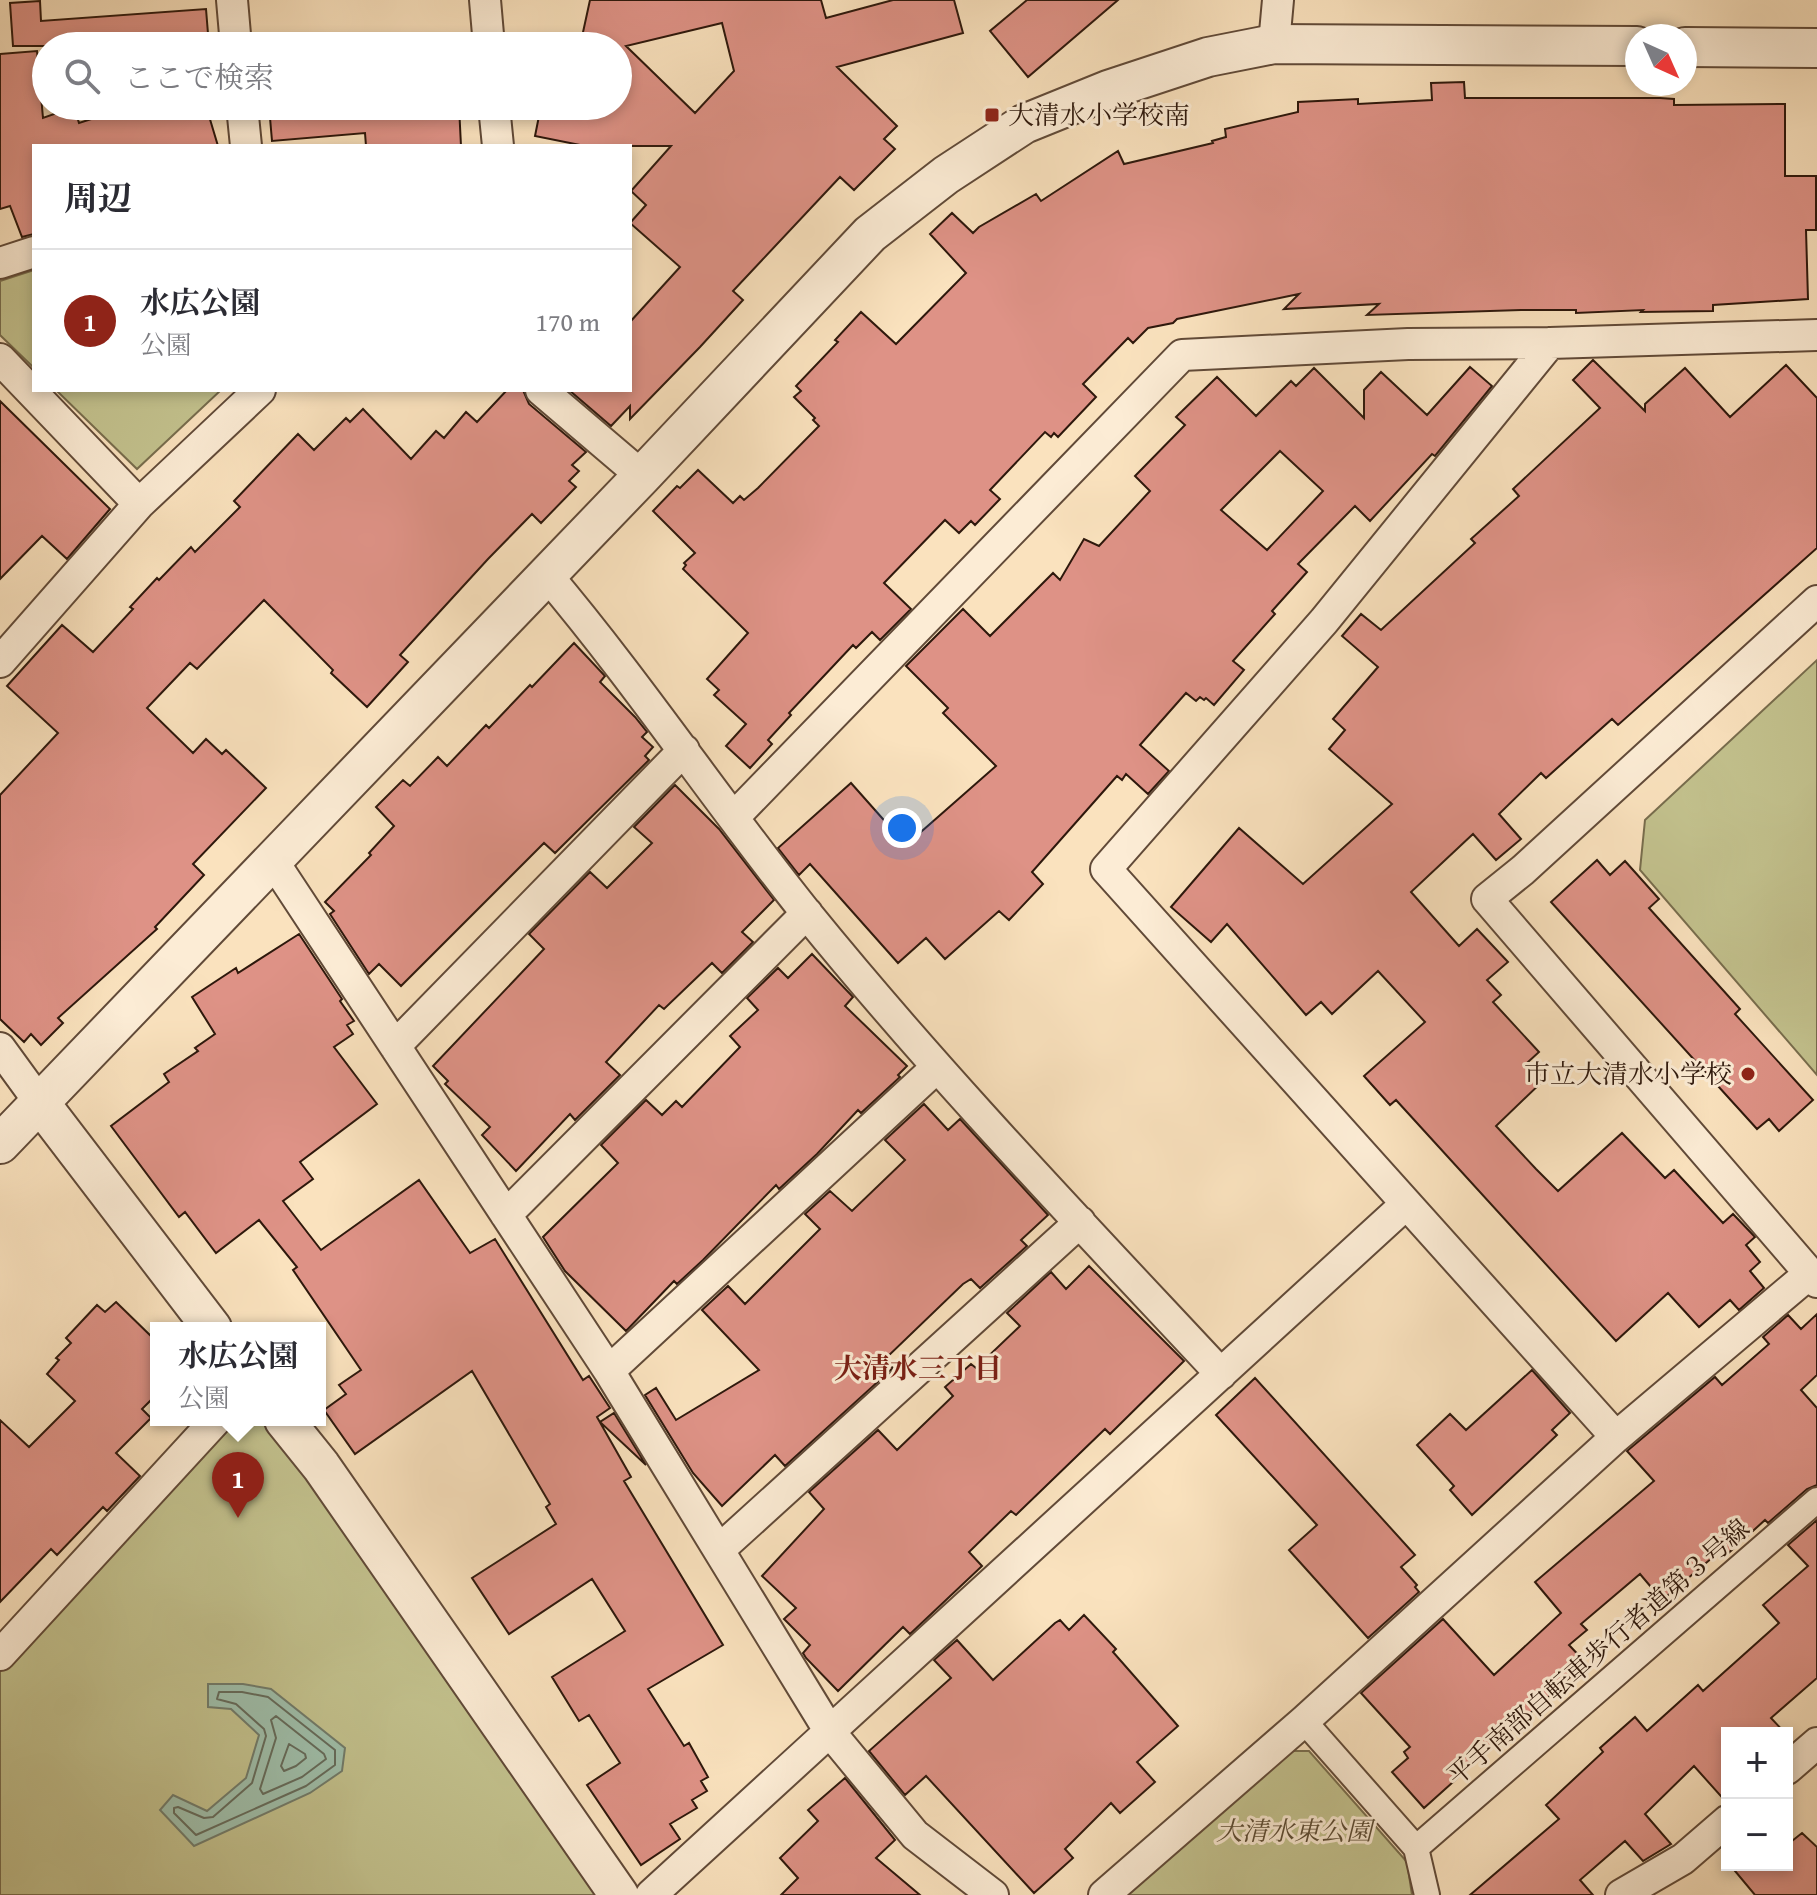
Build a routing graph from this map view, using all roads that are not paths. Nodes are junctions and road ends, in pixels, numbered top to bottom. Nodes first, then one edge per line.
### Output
1 (232, 0) edge
2 (485, 0) edge
3 (1278, 0) edge
4 (235, 32) edge
5 (488, 32) edge
6 (1274, 44) junction
7 (1625, 46) edge
8 (1697, 47) edge
9 (1817, 48) edge
10 (243, 120) edge
11 (495, 120) edge
12 (246, 144) edge
13 (498, 144) edge
14 (32, 253) edge
15 (0, 263) edge
16 (1817, 335) edge
17 (1550, 343) junction
18 (0, 359) edge
19 (258, 392) edge
20 (543, 392) edge
21 (642, 476) junction
22 (139, 504) junction
23 (546, 574) junction
24 (1817, 601) edge
25 (0, 662) edge
26 (684, 750) junction
27 (734, 817) junction
28 (273, 861) junction
29 (807, 913) junction
30 (395, 1046) junction
31 (0, 1048) edge
32 (936, 1068) junction
33 (40, 1103) junction
34 (0, 1144) edge
35 (1405, 1205) junction
36 (506, 1215) junction
37 (1080, 1222) junction
38 (1813, 1278) edge
39 (207, 1322) edge
40 (609, 1371) junction
41 (1221, 1374) junction
42 (210, 1426) edge
43 (289, 1426) edge
44 (1616, 1437) junction
45 (1817, 1500) edge
46 (719, 1550) junction
47 (0, 1655) edge
48 (1304, 1721) junction
49 (830, 1732) junction
50 (1817, 1743) edge
51 (1793, 1764) edge
52 (1721, 1826) edge
53 (1416, 1848) junction
54 (619, 1895) edge
55 (651, 1895) edge
56 (993, 1895) edge
57 (1104, 1895) edge
58 (1427, 1895) edge
59 (1621, 1895) edge

1 - 4 street
2 - 5 street
3 - 6 street
6 - 7 street
6 - 21 street
8 - 9 street
10 - 12 street
11 - 13 street
14 - 15 street
16 - 17 street
17 - 27 street
17 - 35 street
18 - 22 street
19 - 22 street
20 - 21 street
21 - 23 street
22 - 25 street
23 - 26 street
23 - 28 street
24 - 38 street
26 - 27 street
26 - 30 street
27 - 29 street
28 - 30 street
28 - 33 street
29 - 32 street
29 - 36 street
30 - 36 street
31 - 33 street
32 - 37 street
32 - 40 street
33 - 34 street
33 - 39 street
35 - 41 street
35 - 44 street
36 - 40 street
37 - 41 street
37 - 46 street
38 - 44 street
40 - 46 street
41 - 49 street
42 - 47 street
43 - 54 street
44 - 48 street
45 - 53 street, 平手南部自転車歩行者道第３号線
46 - 49 street
48 - 53 street
48 - 57 street
49 - 55 street
49 - 56 street
50 - 51 street
52 - 59 street
53 - 58 street

